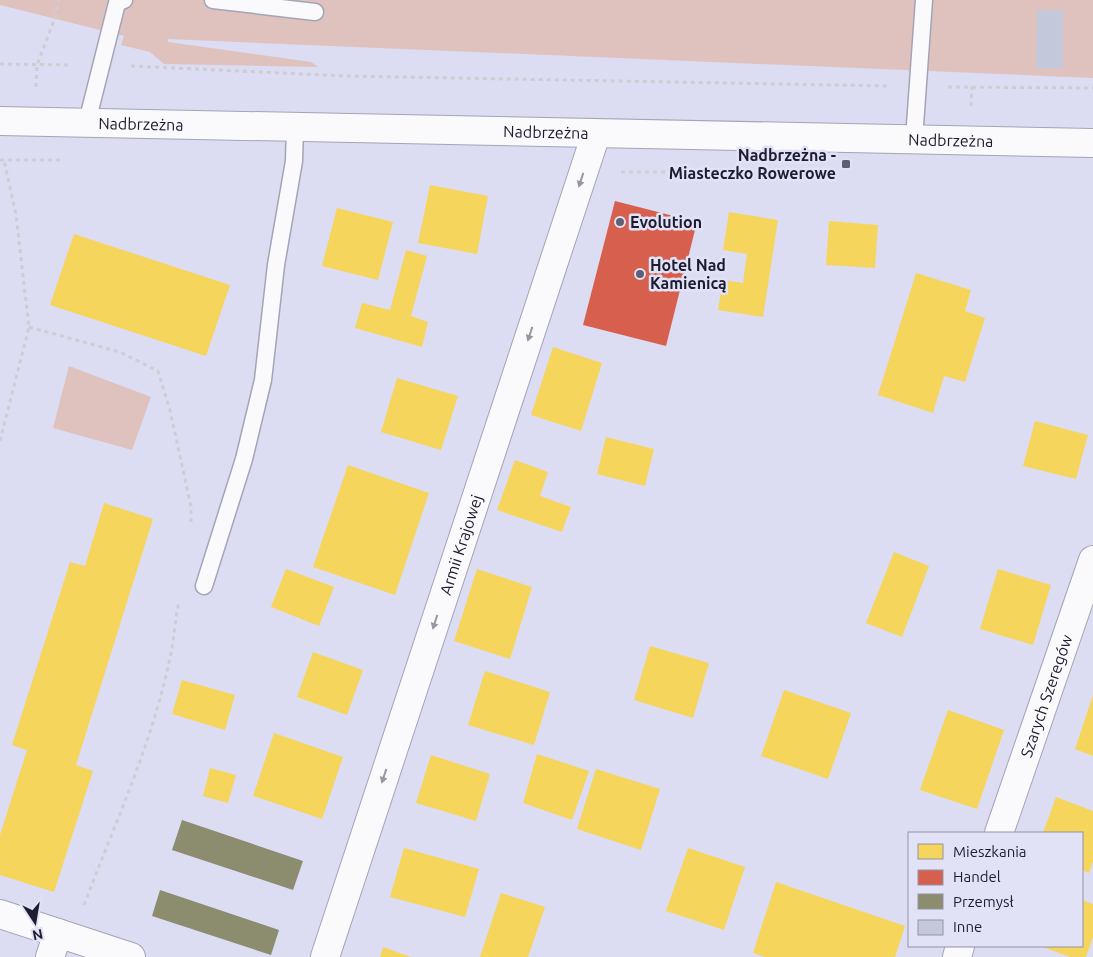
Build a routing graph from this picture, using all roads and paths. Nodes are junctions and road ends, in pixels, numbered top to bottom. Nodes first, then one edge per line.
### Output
1 (59, 0) edge
2 (124, 0) edge
3 (213, 0) edge
4 (924, 0) edge
5 (315, 12) dead end
6 (0, 64) edge
7 (36, 65) junction
8 (102, 65) junction
9 (918, 86) junction
10 (1093, 88) edge
11 (0, 121) edge
12 (87, 122) junction
13 (294, 127) junction
14 (596, 134) junction
15 (914, 140) junction
16 (1093, 143) edge
17 (0, 160) edge
18 (29, 327) junction
19 (0, 441) edge
20 (191, 525) dead end
21 (1093, 560) edge
22 (204, 586) dead end
23 (179, 599) dead end
24 (999, 832) edge
25 (83, 908) dead end
26 (0, 914) edge
27 (54, 945) edge
28 (131, 957) edge
29 (325, 957) edge

1 - 7 path
2 - 8 lane
3 - 5 lane
4 - 9 lane
6 - 7 path
7 - 8 path
8 - 9 path
8 - 12 lane
9 - 10 path
9 - 15 lane
11 - 12 street, Nadbrzeżna
12 - 13 street, Nadbrzeżna
13 - 14 street, Nadbrzeżna
13 - 22 lane
14 - 15 street, Nadbrzeżna
14 -> 29 street, Armii Krajowej
15 - 16 street, Nadbrzeżna
17 - 18 path
18 - 19 path
18 - 20 path
21 - 24 street, Szarych Szeregów
23 - 25 path
26 - 27 street
27 - 28 street

